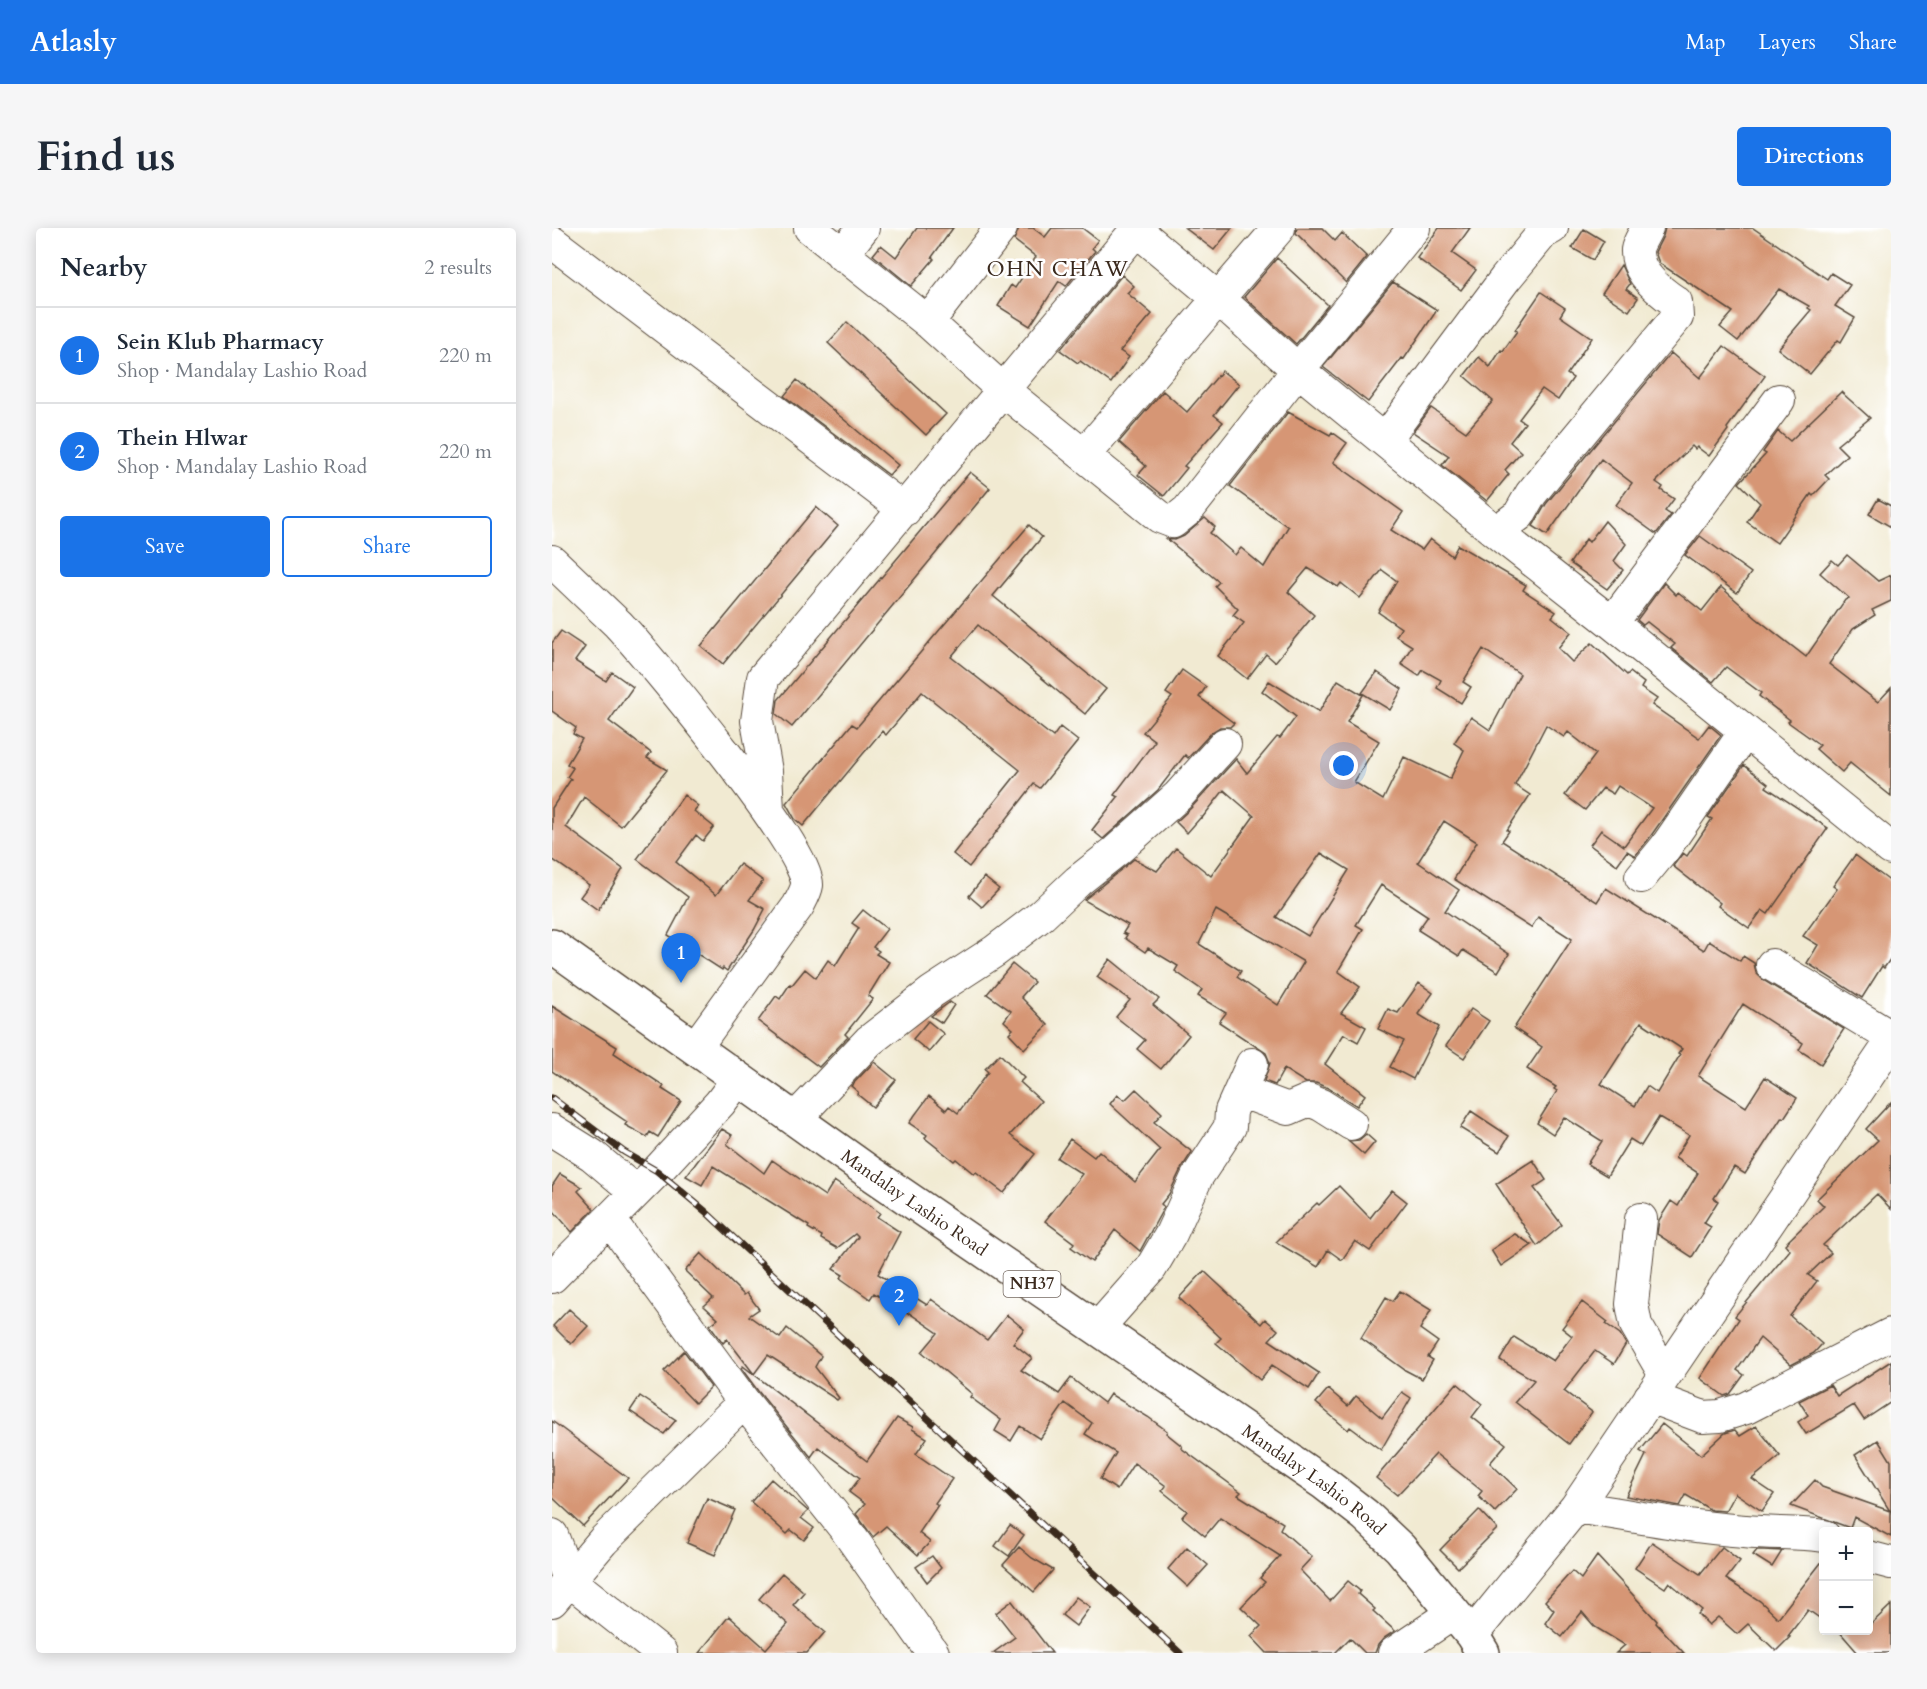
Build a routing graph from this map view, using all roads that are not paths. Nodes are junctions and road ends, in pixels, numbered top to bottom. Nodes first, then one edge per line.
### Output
1 (810, 228) edge
2 (863, 228) edge
3 (1001, 228) edge
4 (1279, 228) edge
5 (1414, 228) edge
6 (1552, 228) edge
7 (1647, 228) edge
8 (1136, 229) edge
9 (552, 242) edge
10 (842, 255) junction
11 (1219, 299) junction
12 (928, 322) junction
13 (1298, 370) junction
14 (1003, 390) junction
15 (1779, 400) dead end
16 (1385, 440) junction
17 (1084, 455) junction
18 (905, 510) junction
19 (1496, 532) junction
20 (552, 561) edge
21 (1612, 623) junction
22 (1745, 732) junction
23 (1225, 744) dead end
24 (768, 810) junction
25 (1891, 849) edge
26 (1641, 877) dead end
27 (552, 946) edge
28 (1772, 964) dead end
29 (1891, 1039) edge
30 (696, 1048) junction
31 (738, 1079) junction
32 (795, 1119) junction
33 (1351, 1124) dead end
34 (552, 1130) edge
35 (636, 1192) junction
36 (1641, 1219) dead end
37 (609, 1220) junction
38 (552, 1276) edge
39 (1098, 1328) junction
40 (1891, 1334) edge
41 (1657, 1386) junction
42 (744, 1402) junction
43 (1576, 1507) junction
44 (552, 1535) edge
45 (1819, 1535) edge
46 (1873, 1558) edge
47 (1891, 1563) edge
48 (561, 1590) edge
49 (1470, 1634) edge
50 (661, 1653) edge
51 (933, 1653) edge
52 (1394, 1653) edge

1 - 10 street
2 - 10 street
3 - 12 street
4 - 11 street
5 - 13 street
6 - 16 street
7 - 19 street
8 - 11 street
8 - 14 street
9 - 18 street
10 - 12 street
11 - 13 street
11 - 17 street
12 - 14 street
13 - 16 street
13 - 17 street
14 - 17 street
14 - 18 street
15 - 21 street
16 - 19 street
18 - 24 street
19 - 21 street
20 - 24 street
21 - 22 street
22 - 25 street
22 - 26 street
23 - 32 street
24 - 30 street
27 - 30 highway, Mandalay Lashio Road / NH37
28 - 29 street
29 - 41 street
30 - 31 highway, Mandalay Lashio Road / NH37
31 - 32 highway, Mandalay Lashio Road / NH37
31 - 35 street
32 - 39 highway, Mandalay Lashio Road / NH37
33 - 39 street
34 - 35 street
35 - 37 street
36 - 41 street
37 - 38 street
37 - 42 street
39 - 49 highway, Mandalay Lashio Road / NH37
40 - 41 street
41 - 43 street
42 - 48 street
42 - 51 street
43 - 45 street
43 - 49 street
44 - 48 street
46 - 47 street
48 - 50 street
49 - 52 street

